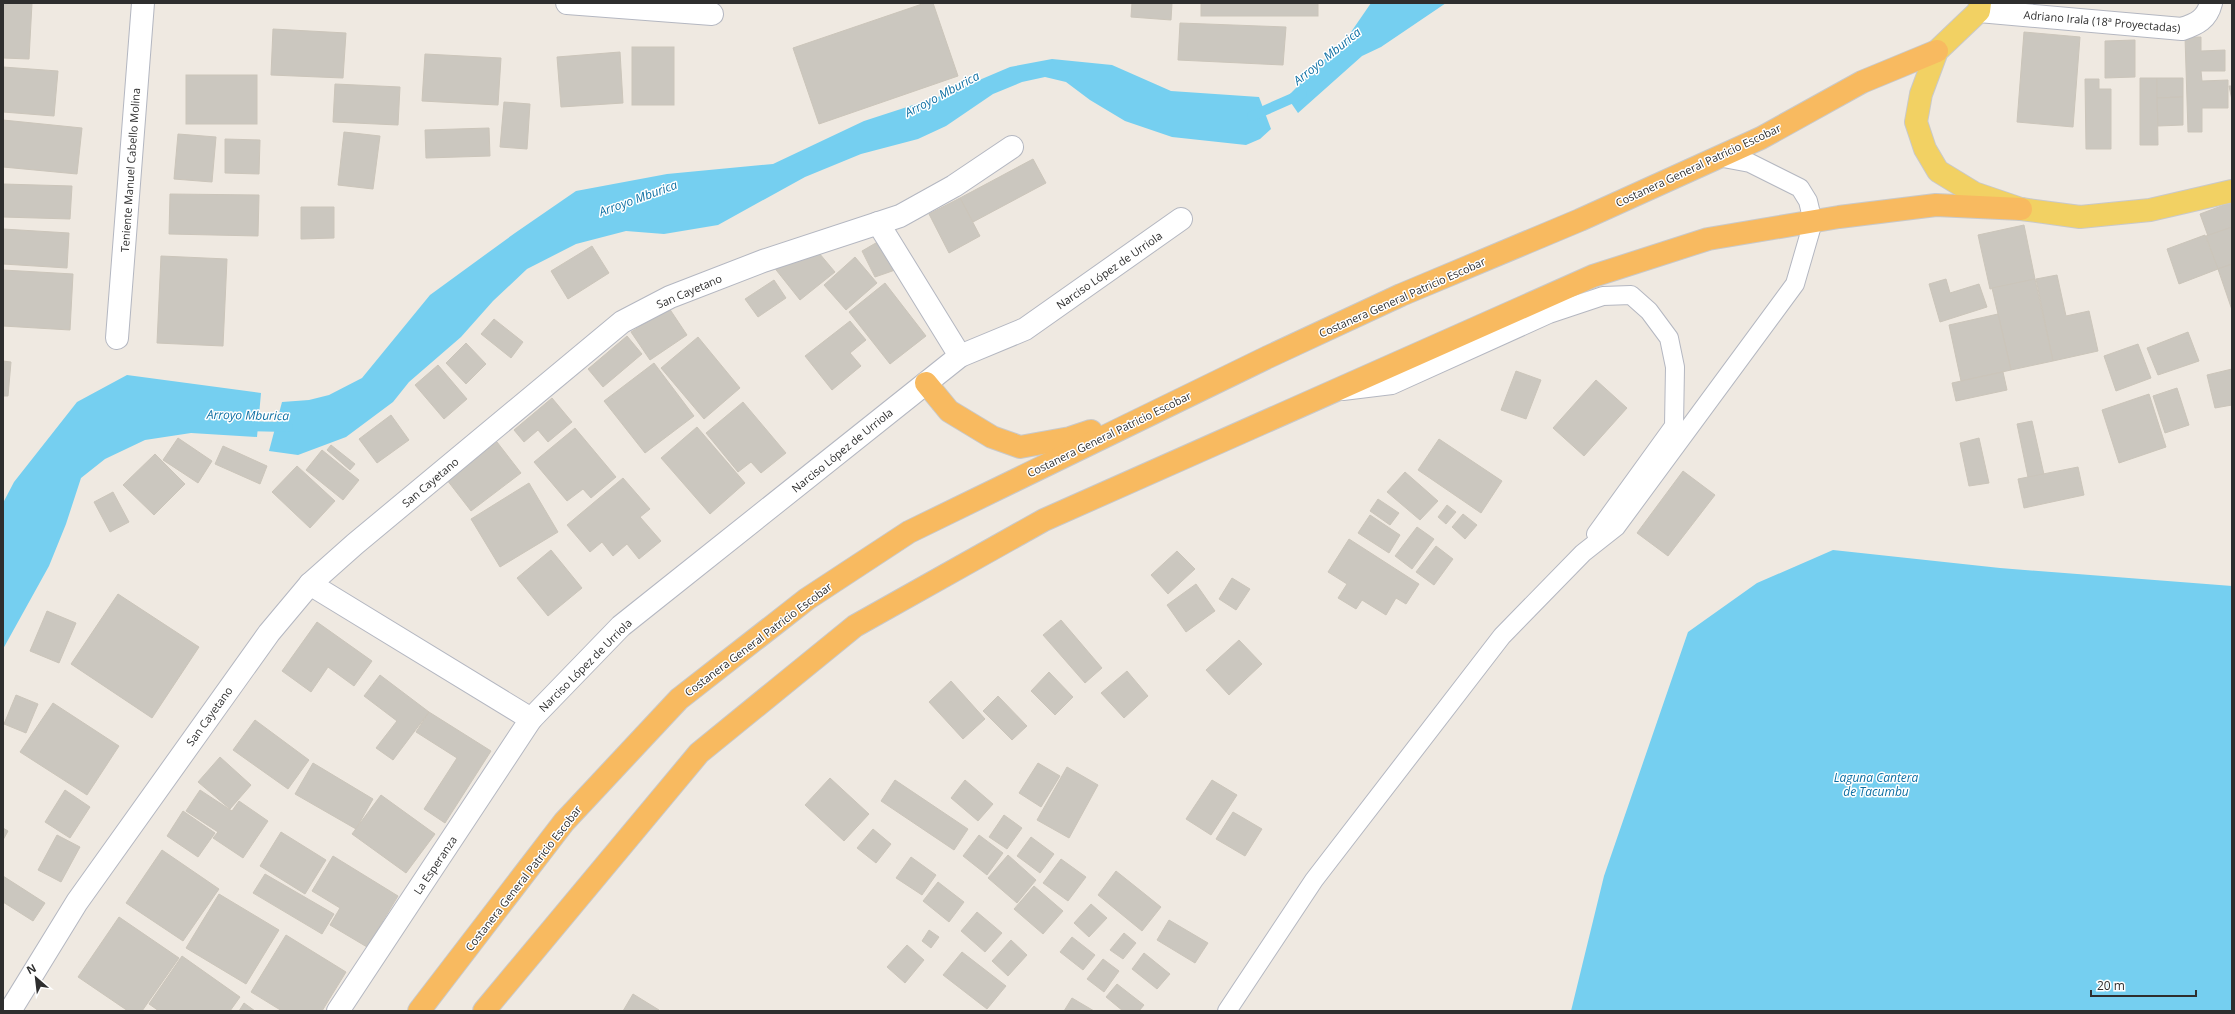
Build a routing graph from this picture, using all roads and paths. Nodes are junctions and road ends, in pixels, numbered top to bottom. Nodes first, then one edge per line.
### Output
1 (143, 3) edge
2 (567, 3) edge
3 (2211, 3) edge
4 (1980, 7) edge
5 (712, 14) dead end
6 (1937, 51) junction
7 (1012, 147) dead end
8 (1718, 158) junction
9 (2232, 191) edge
10 (2021, 209) junction
11 (1181, 219) dead end
12 (1813, 222) junction
13 (878, 223) junction
14 (117, 338) dead end
15 (960, 356) junction
16 (926, 383) junction
17 (1326, 394) junction
18 (1159, 409) junction
19 (1583, 553) junction
20 (310, 584) junction
21 (531, 719) junction
22 (10, 1011) edge
23 (338, 1011) edge
24 (419, 1011) edge
25 (484, 1011) edge
26 (1227, 1011) edge

1 - 14 street, Teniente Manuel Cabello Molina
2 - 5 street
3 - 4 street, Adriano Irala (18ª Proyectadas)
4 - 6 main road
6 - 8 highway, Costanera General Patricio Escobar
6 - 10 main road
7 - 13 street, San Cayetano
8 - 12 lane
8 - 18 highway, Costanera General Patricio Escobar
9 - 10 main road
10 - 12 highway
11 - 15 street, Narciso López de Urriola
12 - 17 highway
12 - 19 lane
13 - 15 street
13 - 20 street, San Cayetano
15 - 16 street, Narciso López de Urriola
16 - 18 highway
16 - 21 street, Narciso López de Urriola
17 - 19 lane
17 - 25 highway
18 - 24 highway, Costanera General Patricio Escobar
19 - 26 lane
20 - 21 street
20 - 22 street, San Cayetano
21 - 23 street, La Esperanza

